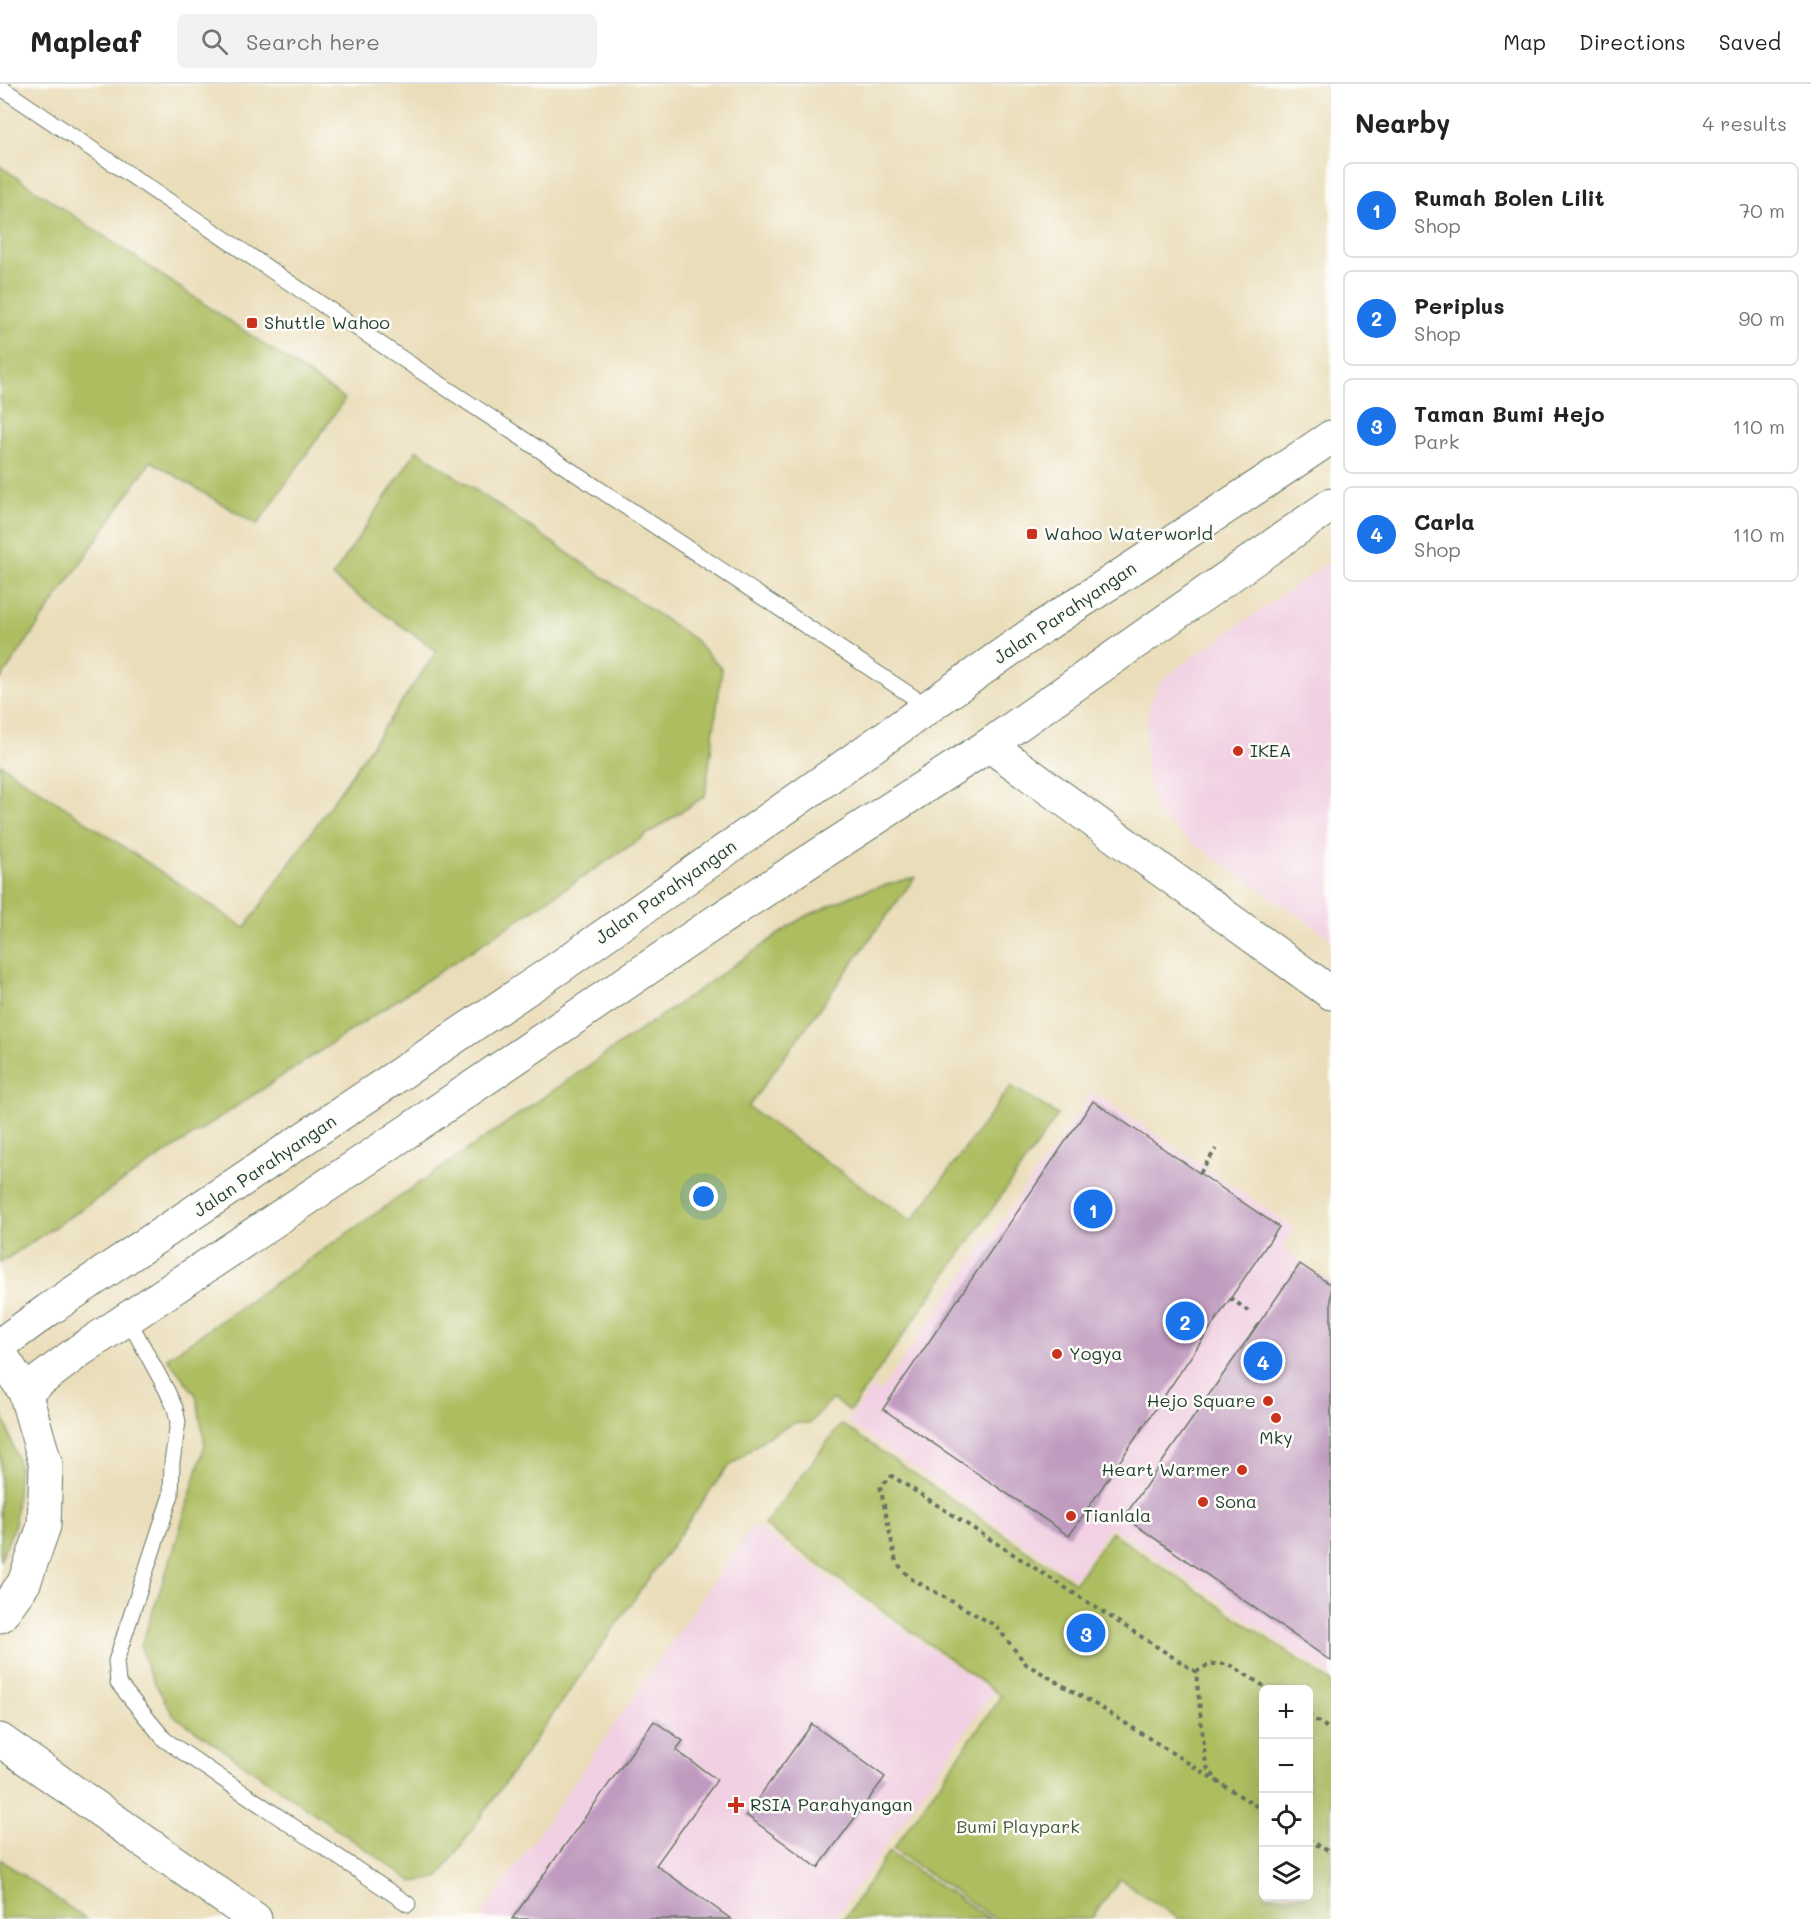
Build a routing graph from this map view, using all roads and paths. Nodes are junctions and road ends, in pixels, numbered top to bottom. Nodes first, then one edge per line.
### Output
1 (0, 87) edge
2 (1331, 436) edge
3 (1331, 505) edge
4 (927, 706) junction
5 (989, 745) junction
6 (1331, 993) edge
7 (1216, 1149) dead end
8 (1200, 1173) dead end
9 (1230, 1298) dead end
10 (1250, 1312) dead end
11 (128, 1319) junction
12 (0, 1345) edge
13 (0, 1353) edge
14 (25, 1392) junction
15 (0, 1616) edge
16 (1196, 1672) junction
17 (1263, 1685) edge
18 (1313, 1718) edge
19 (1331, 1730) edge
20 (0, 1740) edge
21 (1220, 1785) junction
22 (1259, 1809) edge
23 (1313, 1842) edge
24 (1331, 1853) edge
25 (408, 1905) dead end
26 (255, 1919) edge

1 - 4 lane
2 - 4 main road, Jalan Parahyangan
3 - 5 main road
4 - 12 main road, Jalan Parahyangan
5 - 6 main road
5 - 11 main road
7 - 8 path
9 - 10 path
11 - 14 main road
11 - 25 lane
13 - 14 main road
14 - 15 main road
16 - 17 path
16 - 21 path
16 - 21 path
18 - 19 path
20 - 26 main road
21 - 22 path
23 - 24 path

